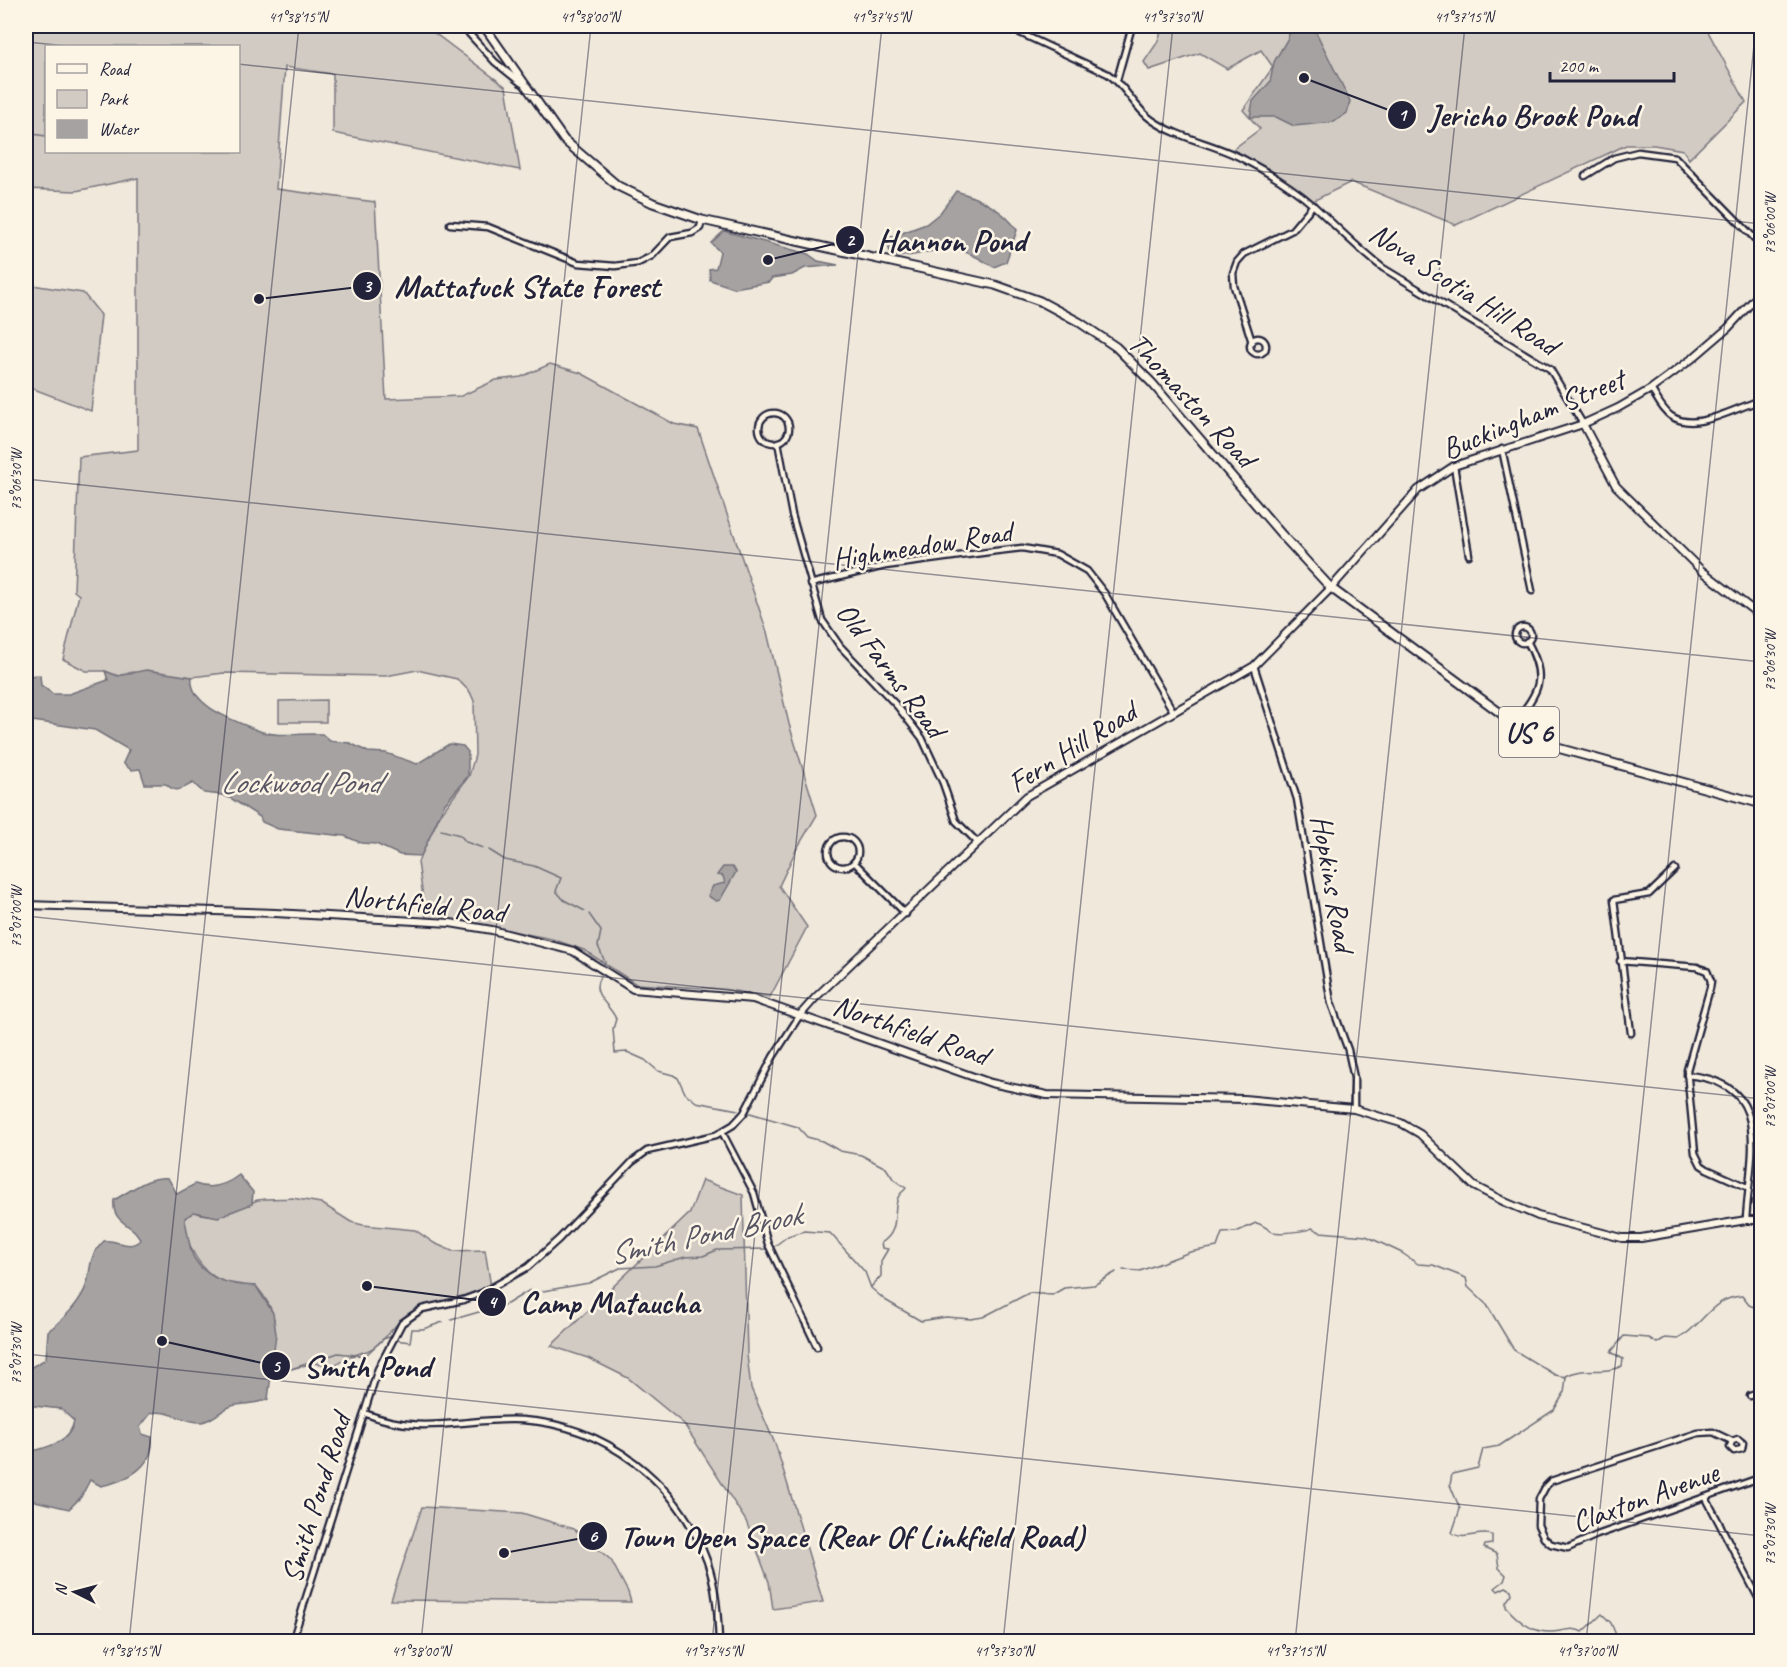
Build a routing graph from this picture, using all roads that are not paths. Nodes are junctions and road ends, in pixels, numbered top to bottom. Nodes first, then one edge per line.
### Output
1 (462, 26) edge
2 (484, 26) edge
3 (1005, 26) edge
4 (1132, 26) edge
5 (1117, 80) junction
6 (526, 87) junction
7 (1584, 176) dead end
8 (1313, 205) junction
9 (702, 220) junction
10 (450, 224) dead end
11 (1761, 246) edge
12 (1761, 291) edge
13 (1252, 342) dead end
14 (1652, 389) junction
15 (1761, 400) edge
16 (1583, 424) junction
17 (778, 442) junction
18 (1502, 449) junction
19 (1455, 466) junction
20 (1469, 555) dead end
21 (810, 584) junction
22 (1331, 588) junction
23 (1532, 591) dead end
24 (1761, 617) edge
25 (1527, 641) dead end
26 (1254, 666) junction
27 (1173, 711) junction
28 (1514, 723) junction
29 (1761, 804) edge
30 (977, 842) junction
31 (854, 862) junction
32 (1675, 869) dead end
33 (26, 905) edge
34 (906, 914) junction
35 (1620, 961) junction
36 (800, 1015) junction
37 (1631, 1033) dead end
38 (1687, 1075) junction
39 (1354, 1109) junction
40 (722, 1132) junction
41 (1748, 1187) junction
42 (1746, 1220) junction
43 (1761, 1220) edge
44 (817, 1347) dead end
45 (1761, 1392) edge
46 (1750, 1396) dead end
47 (364, 1413) junction
48 (1731, 1441) dead end
49 (1761, 1478) edge
50 (1706, 1498) junction
51 (1761, 1605) edge
52 (1761, 1634) edge
53 (292, 1641) edge
54 (718, 1641) edge
55 (1742, 1641) edge

1 - 6 street
2 - 6 main road, Thomaston Road / US 6
3 - 5 street
4 - 5 street
5 - 8 street, Nova Scotia Hill Road
6 - 9 main road, Thomaston Road / US 6
7 - 11 street
8 - 13 street
8 - 16 street, Nova Scotia Hill Road
9 - 10 street
9 - 22 main road, Thomaston Road / US 6
12 - 14 street, Buckingham Street
14 - 15 street
14 - 16 street, Buckingham Street
16 - 18 street, Buckingham Street
16 - 24 street, Nova Scotia Hill Road
17 - 17 street, Old Farms Road
17 - 21 street, Old Farms Road
18 - 19 street, Buckingham Street
18 - 23 street
19 - 20 street
19 - 22 street, Buckingham Street
21 - 27 street, Highmeadow Road
21 - 30 street, Old Farms Road
22 - 26 street, Fern Hill Road
22 - 28 main road, Thomaston Road / US 6
25 - 28 street
26 - 27 street, Fern Hill Road
26 - 39 street, Hopkins Road
27 - 30 street, Fern Hill Road
28 - 29 main road, Thomaston Road / US 6
30 - 34 street, Fern Hill Road
31 - 31 street
31 - 34 street
32 - 35 street
33 - 36 street, Northfield Road
34 - 36 street, Fern Hill Road
35 - 37 street
35 - 38 street
36 - 39 street, Northfield Road
36 - 40 street, Smith Pond Road
38 - 41 street
38 - 41 street
39 - 42 street, Northfield Road
40 - 44 street
40 - 47 street, Smith Pond Road
41 - 42 street
42 - 43 street, Northfield Road
45 - 46 street
47 - 53 street, Smith Pond Road
47 - 54 street
48 - 50 street, Claxton Avenue
49 - 50 street, Claxton Avenue
50 - 51 street
52 - 55 street

